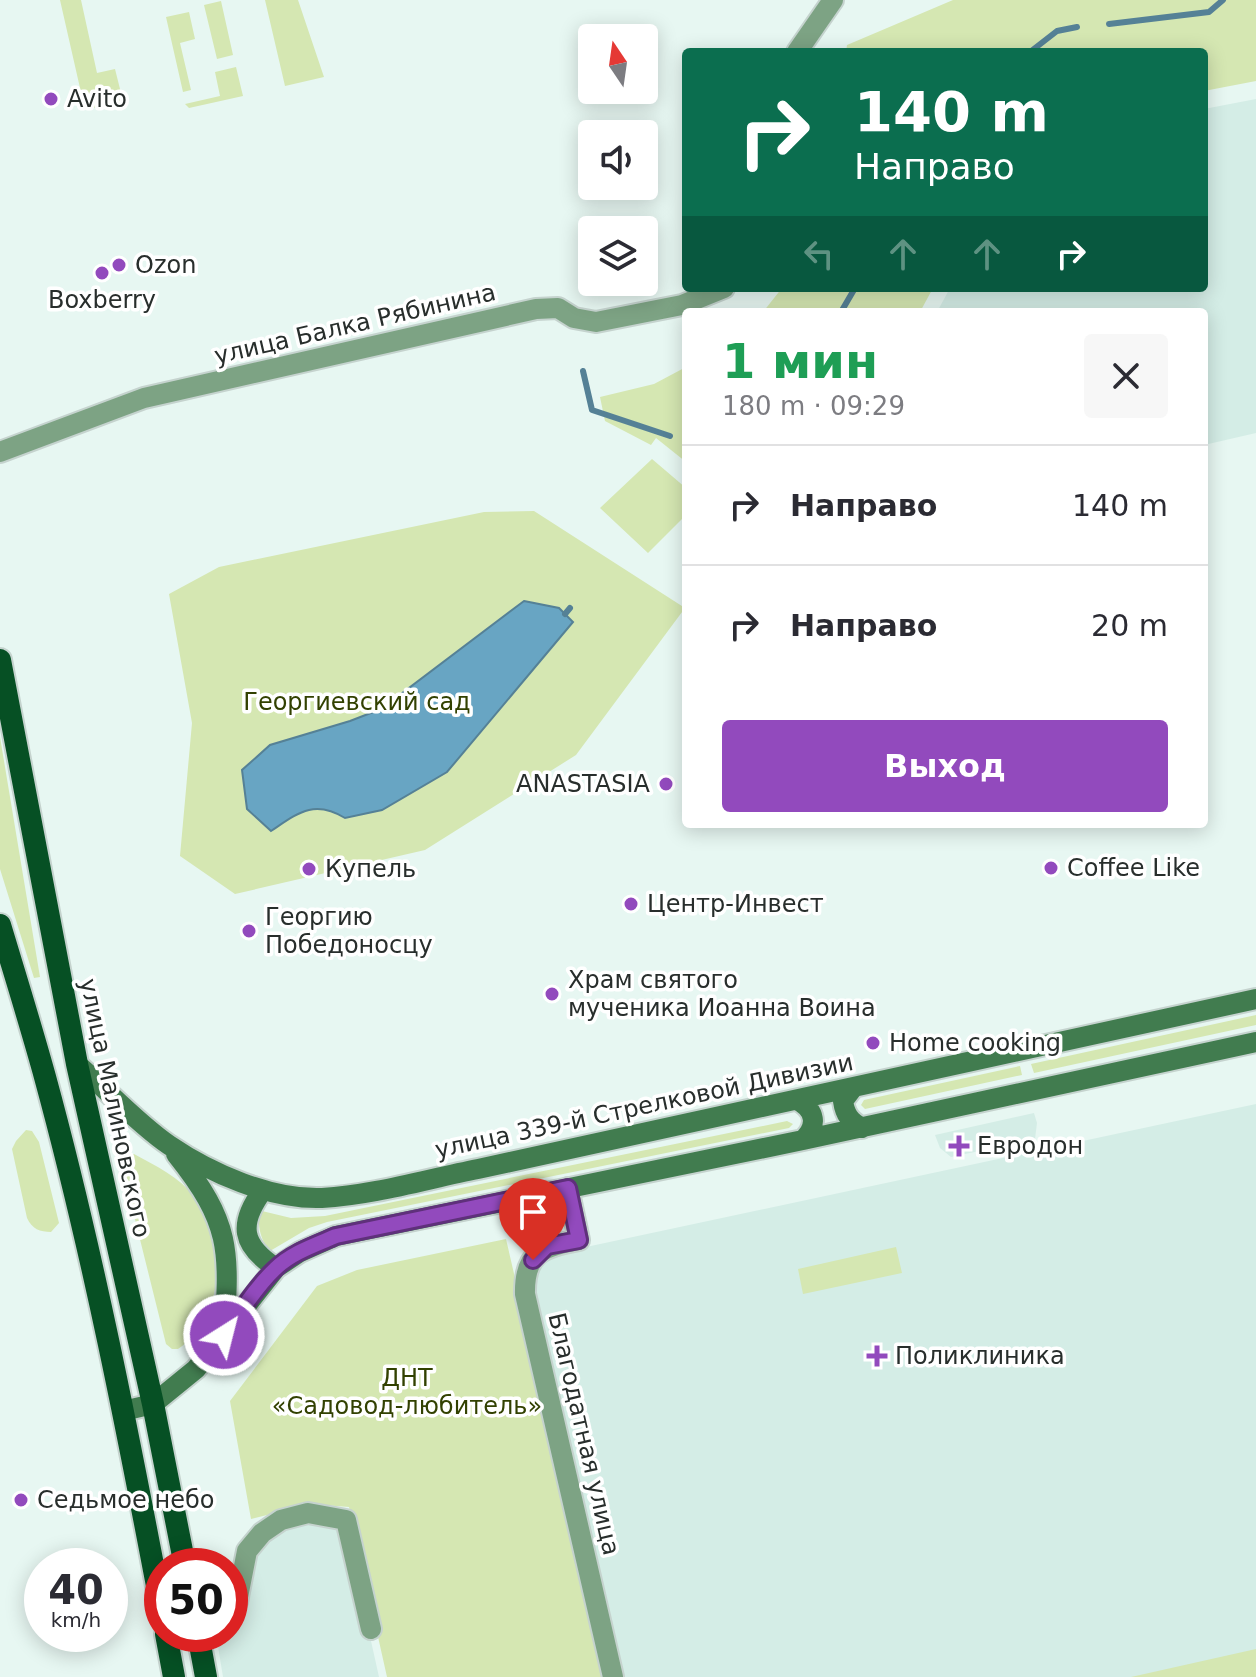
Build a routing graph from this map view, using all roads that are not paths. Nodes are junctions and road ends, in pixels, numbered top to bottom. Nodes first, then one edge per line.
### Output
1 (833, 0) edge
2 (800, 48) edge
3 (714, 292) edge
4 (0, 452) edge
5 (0, 660) edge
6 (0, 925) edge
7 (1256, 999) edge
8 (1256, 1042) edge
9 (77, 1064) junction
10 (853, 1088) junction
11 (797, 1100) junction
12 (862, 1128) junction
13 (803, 1140) junction
14 (168, 1144) junction
15 (568, 1188) junction
16 (263, 1190) junction
17 (276, 1268) junction
18 (224, 1335) junction
19 (153, 1404) junction
20 (123, 1411) junction
21 (150, 1548) edge
22 (181, 1548) edge
23 (248, 1550) edge
24 (371, 1629) dead end
25 (169, 1652) edge
26 (201, 1652) edge
27 (174, 1677) edge
28 (206, 1677) edge
29 (613, 1677) edge

1 - 2 street
3 - 4 street, улица Балка Рябинина
5 - 9 highway, улица Малиновского
6 - 20 highway
7 - 10 main road, улица 339-й Стрелковой Дивизии
8 - 12 main road
9 - 14 main road, улица 339-й Стрелковой Дивизии
9 - 19 highway, улица Малиновского
10 - 11 main road, улица 339-й Стрелковой Дивизии
10 - 12 main road
11 - 13 main road
11 - 16 main road, улица 339-й Стрелковой Дивизии
12 - 13 main road
13 - 15 main road
14 - 16 main road, улица 339-й Стрелковой Дивизии
14 - 18 main road
15 - 17 main road
15 - 29 street, Благодатная улица
16 - 17 main road
17 - 18 main road
18 - 19 main road
19 - 20 main road
19 - 22 highway, улица Малиновского
20 - 21 highway
23 - 24 street
25 - 27 highway
26 - 28 highway

